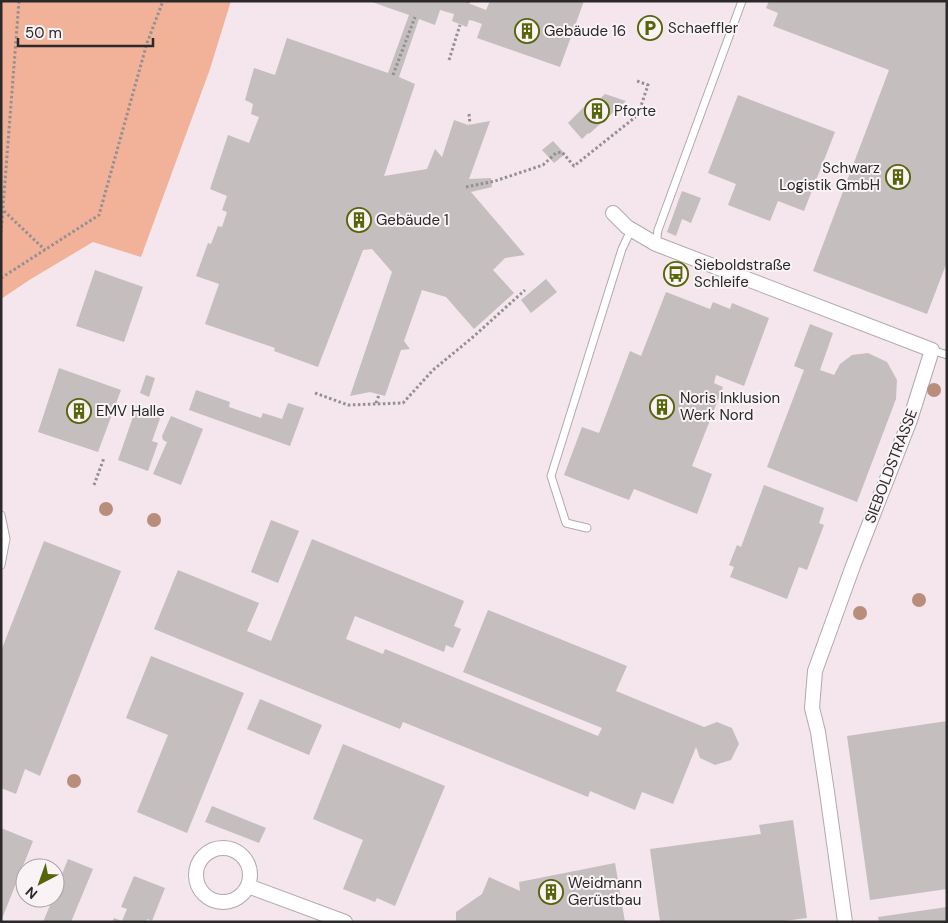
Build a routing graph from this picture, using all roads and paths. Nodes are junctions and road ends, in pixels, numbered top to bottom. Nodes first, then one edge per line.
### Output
1 (19, 1) edge
2 (162, 1) edge
3 (742, 1) edge
4 (415, 17) dead end
5 (460, 25) dead end
6 (449, 60) dead end
7 (393, 75) dead end
8 (637, 82) dead end
9 (469, 114) dead end
10 (470, 124) dead end
11 (466, 187) dead end
12 (3, 210) junction
13 (613, 213) dead end
14 (631, 230) junction
15 (1, 233) edge
16 (656, 244) junction
17 (45, 250) junction
18 (1, 278) edge
19 (526, 290) dead end
20 (932, 350) junction
21 (947, 355) edge
22 (315, 394) dead end
23 (379, 395) dead end
24 (376, 403) junction
25 (104, 458) dead end
26 (94, 485) dead end
27 (1, 515) edge
28 (587, 528) dead end
29 (1, 565) edge
30 (248, 886) dead end
31 (345, 922) edge
32 (844, 922) edge

1 - 12 path
2 - 17 path
3 - 16 lane
4 - 7 path
5 - 6 path
8 - 11 path
9 - 10 path
12 - 15 path
12 - 17 path
13 - 14 street
14 - 16 street
14 - 28 lane
16 - 20 street
17 - 18 path
19 - 24 path
20 - 21 lane
20 - 32 street, SIEBOLDSTRASSE
22 - 24 path
23 - 24 path
25 - 26 path
27 - 29 lane
30 - 31 street

